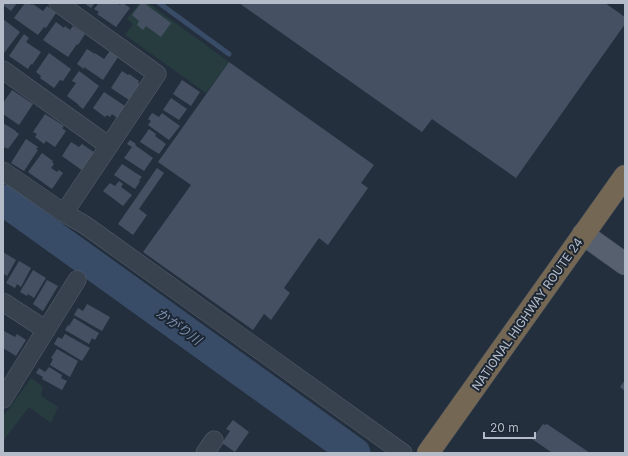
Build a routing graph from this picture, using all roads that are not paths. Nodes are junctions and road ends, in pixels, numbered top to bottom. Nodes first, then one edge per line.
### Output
1 (58, 3) edge
2 (3, 70) edge
3 (109, 146) junction
4 (3, 171) edge
5 (625, 176) edge
6 (64, 213) junction
7 (583, 234) junction
8 (625, 264) edge
9 (77, 280) dead end
10 (3, 302) edge
11 (46, 330) junction
12 (3, 399) edge
13 (403, 453) edge
14 (428, 453) edge

1 - 3 street
2 - 3 street
3 - 6 street
4 - 6 street
5 - 7 highway, NATIONAL HIGHWAY ROUTE 24
6 - 13 street
7 - 8 main road
7 - 14 highway, NATIONAL HIGHWAY ROUTE 24
9 - 11 street
10 - 11 street
11 - 12 street

